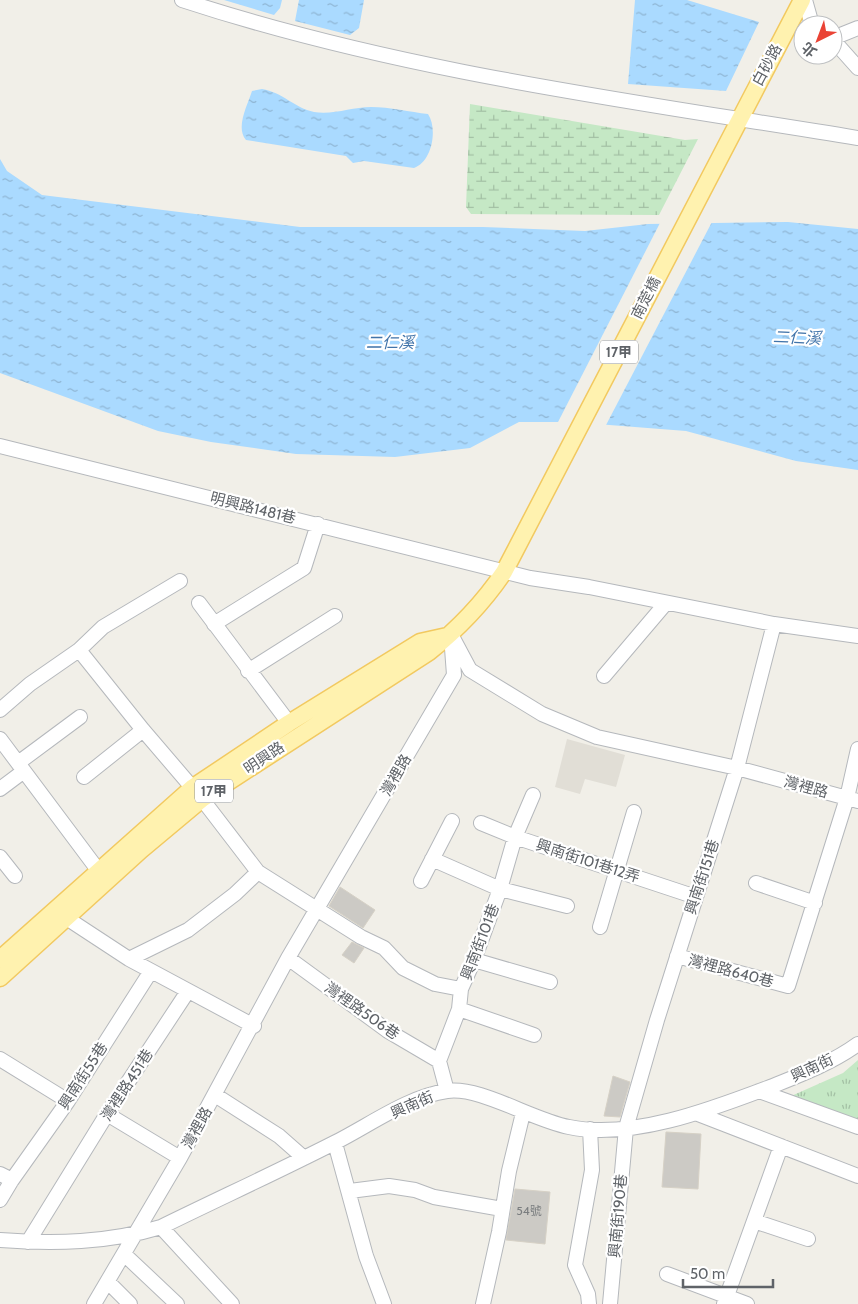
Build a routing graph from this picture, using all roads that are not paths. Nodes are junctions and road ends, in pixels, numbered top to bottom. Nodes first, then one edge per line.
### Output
1 (182, 0) edge
2 (804, 0) edge
3 (809, 15) edge
4 (858, 28) edge
5 (843, 35) edge
6 (843, 51) edge
7 (858, 68) edge
8 (736, 125) junction
9 (858, 138) edge
10 (0, 446) edge
11 (318, 524) junction
12 (504, 572) junction
13 (180, 581) dead end
14 (199, 603) dead end
15 (666, 603) junction
16 (335, 616) dead end
17 (214, 624) junction
18 (774, 624) junction
19 (451, 635) junction
20 (858, 636) edge
21 (79, 650) junction
22 (248, 671) junction
23 (604, 676) dead end
24 (0, 710) edge
25 (80, 716) dead end
26 (289, 723) junction
27 (142, 730) junction
28 (0, 739) edge
29 (858, 749) edge
30 (21, 767) junction
31 (737, 768) junction
32 (84, 777) dead end
33 (0, 790) edge
34 (197, 794) junction
35 (533, 795) dead end
36 (853, 799) edge
37 (634, 812) dead end
38 (452, 821) dead end
39 (481, 824) dead end
40 (515, 838) junction
41 (0, 857) edge
42 (432, 858) junction
43 (98, 870) junction
44 (616, 870) junction
45 (258, 872) junction
46 (15, 876) dead end
47 (421, 880) dead end
48 (756, 883) dead end
49 (500, 889) junction
50 (696, 897) junction
51 (815, 903) junction
52 (567, 906) dead end
53 (318, 908) junction
54 (68, 919) junction
55 (600, 927) dead end
56 (677, 956) junction
57 (288, 958) junction
58 (0, 959) edge
59 (129, 959) junction
60 (474, 960) junction
61 (151, 971) junction
62 (0, 978) edge
63 (550, 982) dead end
64 (462, 989) junction
65 (188, 991) junction
66 (459, 1009) junction
67 (254, 1026) junction
68 (534, 1035) dead end
69 (858, 1044) edge
70 (0, 1059) edge
71 (439, 1060) junction
72 (447, 1091) junction
73 (759, 1091) junction
74 (215, 1095) junction
75 (68, 1101) junction
76 (523, 1113) junction
77 (108, 1114) junction
78 (698, 1114) junction
79 (858, 1127) edge
80 (626, 1128) junction
81 (590, 1130) junction
82 (335, 1142) junction
83 (781, 1146) junction
84 (180, 1158) junction
85 (304, 1158) junction
86 (858, 1176) edge
87 (6, 1177) edge
88 (350, 1192) junction
89 (0, 1200) edge
90 (502, 1209) junction
91 (754, 1221) junction
92 (160, 1227) junction
93 (137, 1234) junction
94 (808, 1239) dead end
95 (0, 1240) edge
96 (28, 1242) junction
97 (125, 1255) junction
98 (667, 1274) dead end
99 (108, 1282) junction
100 (726, 1300) edge
101 (94, 1304) edge
102 (130, 1304) edge
103 (177, 1304) edge
104 (232, 1304) edge
105 (384, 1304) edge
106 (483, 1304) edge
107 (589, 1304) edge
108 (610, 1304) edge
109 (747, 1304) edge

1 - 8 street
2 - 3 street
2 - 8 main road, 白砂路 / 17甲
4 - 5 street
6 - 7 street
8 - 9 street
8 - 12 main road, 南萣橋 / 17甲
10 - 11 street, 明興路1481巷
11 - 12 street, 明興路1481巷
11 - 17 street
12 - 15 street
12 - 19 main road, 明興路 / 17甲
13 - 21 street
14 - 17 street
15 - 18 street
15 - 23 street
16 - 22 street
17 - 22 street
18 - 20 street
18 - 31 street, 興南街151巷
19 - 26 main road, 明興路 / 17甲
19 - 31 street, 灣裡路
19 - 34 main road, 明興路 / 17甲
19 - 53 street, 灣裡路
21 - 24 street
21 - 27 street
22 - 26 street
25 - 30 street
26 - 34 main road, 明興路 / 17甲
27 - 32 street
27 - 34 street
28 - 30 street
29 - 36 street, 灣裡路640巷
30 - 33 street
30 - 43 street
31 - 36 street, 灣裡路
31 - 50 street, 興南街151巷
34 - 43 main road, 明興路 / 17甲
34 - 45 street
34 - 54 main road, 明興路 / 17甲
35 - 40 street, 興南街101巷
36 - 51 street, 灣裡路640巷
37 - 44 street
38 - 42 street
39 - 40 street, 興南街101巷12弄
40 - 44 street, 興南街101巷12弄
40 - 49 street, 興南街101巷
41 - 46 street
42 - 47 street
42 - 49 street
43 - 58 main road, 明興路 / 17甲
44 - 50 street, 興南街101巷12弄
44 - 55 street
45 - 53 street
45 - 59 street
48 - 51 street
49 - 52 street
49 - 60 street, 興南街101巷
50 - 56 street, 興南街151巷
51 - 56 street, 灣裡路640巷
53 - 57 street, 灣裡路
53 - 64 street
54 - 59 street
54 - 62 main road, 明興路 / 17甲
56 - 80 street, 興南街151巷
57 - 67 street, 灣裡路
57 - 71 street, 灣裡路506巷
59 - 61 street
60 - 63 street
60 - 64 street, 興南街101巷
61 - 65 street
61 - 75 street, 興南街55巷
64 - 66 street, 興南街101巷
65 - 67 street
65 - 77 street, 灣裡路451巷
66 - 68 street
66 - 71 street, 興南街101巷
67 - 74 street, 灣裡路
69 - 73 street, 興南街
70 - 75 street
71 - 72 street
72 - 76 street, 興南街
72 - 82 street, 興南街
73 - 78 street, 興南街
73 - 79 street
74 - 84 street, 灣裡路
74 - 85 street
75 - 87 street, 興南街55巷
76 - 81 street, 興南街
76 - 90 street
77 - 84 street
77 - 96 street, 灣裡路451巷
78 - 80 street, 興南街
78 - 83 street
80 - 81 street, 興南街
80 - 108 street, 興南街190巷
81 - 107 street
82 - 85 street, 興南街
82 - 88 street
83 - 86 street
83 - 91 street
84 - 93 street, 灣裡路
85 - 92 street, 興南街
87 - 89 street, 興南街55巷
88 - 90 street
88 - 105 street
90 - 106 street
91 - 94 street
91 - 100 street
92 - 93 street, 興南街
92 - 104 street
93 - 96 street, 興南街
93 - 97 street, 灣裡路
95 - 96 street, 興南街
97 - 99 street, 灣裡路
97 - 103 street
98 - 100 street
99 - 101 street, 灣裡路
99 - 102 street
100 - 109 street

